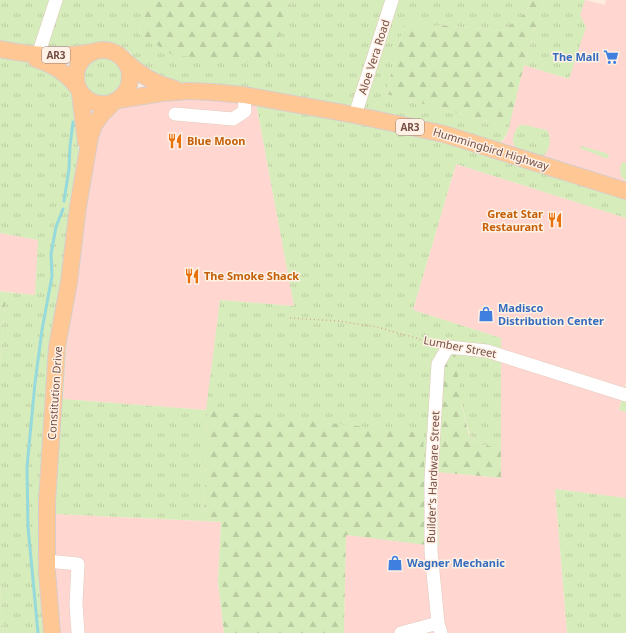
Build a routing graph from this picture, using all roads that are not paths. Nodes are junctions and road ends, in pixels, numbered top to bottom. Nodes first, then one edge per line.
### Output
1 (56, 0) edge
2 (392, 0) edge
3 (0, 49) edge
4 (93, 52) junction
5 (19, 53) junction
6 (38, 55) junction
7 (126, 61) junction
8 (78, 90) junction
9 (188, 91) junction
10 (244, 95) junction
11 (115, 102) junction
12 (175, 114) dead end
13 (355, 115) junction
14 (87, 155) junction
15 (626, 191) edge
16 (448, 347) joint
17 (626, 395) edge
18 (47, 560) junction
19 (440, 628) edge
20 (52, 633) edge
21 (78, 633) edge
22 (401, 633) edge

1 - 6 street
2 - 13 street, Aloe Vera Road
3 - 5 main road, AR3
4 - 6 main road, AR3
4 - 7 main road
4 - 8 main road
5 - 6 main road, AR3
5 - 8 main road, AR3
7 - 9 main road, Hummingbird Highway / AR3
7 - 11 main road
8 - 11 main road
8 - 14 main road, Constitution Drive
9 - 10 main road, Hummingbird Highway / AR3
9 - 11 main road, Hummingbird Highway / AR3
10 - 12 street
10 - 13 main road, Hummingbird Highway / AR3
11 - 14 main road, Constitution Drive
13 - 15 main road, Hummingbird Highway / AR3
14 - 18 main road, Constitution Drive
16 - 17 street, Lumber Street
16 - 19 street, Builder's Hardware Street
18 - 20 main road, Constitution Drive
18 - 21 street
19 - 22 street

